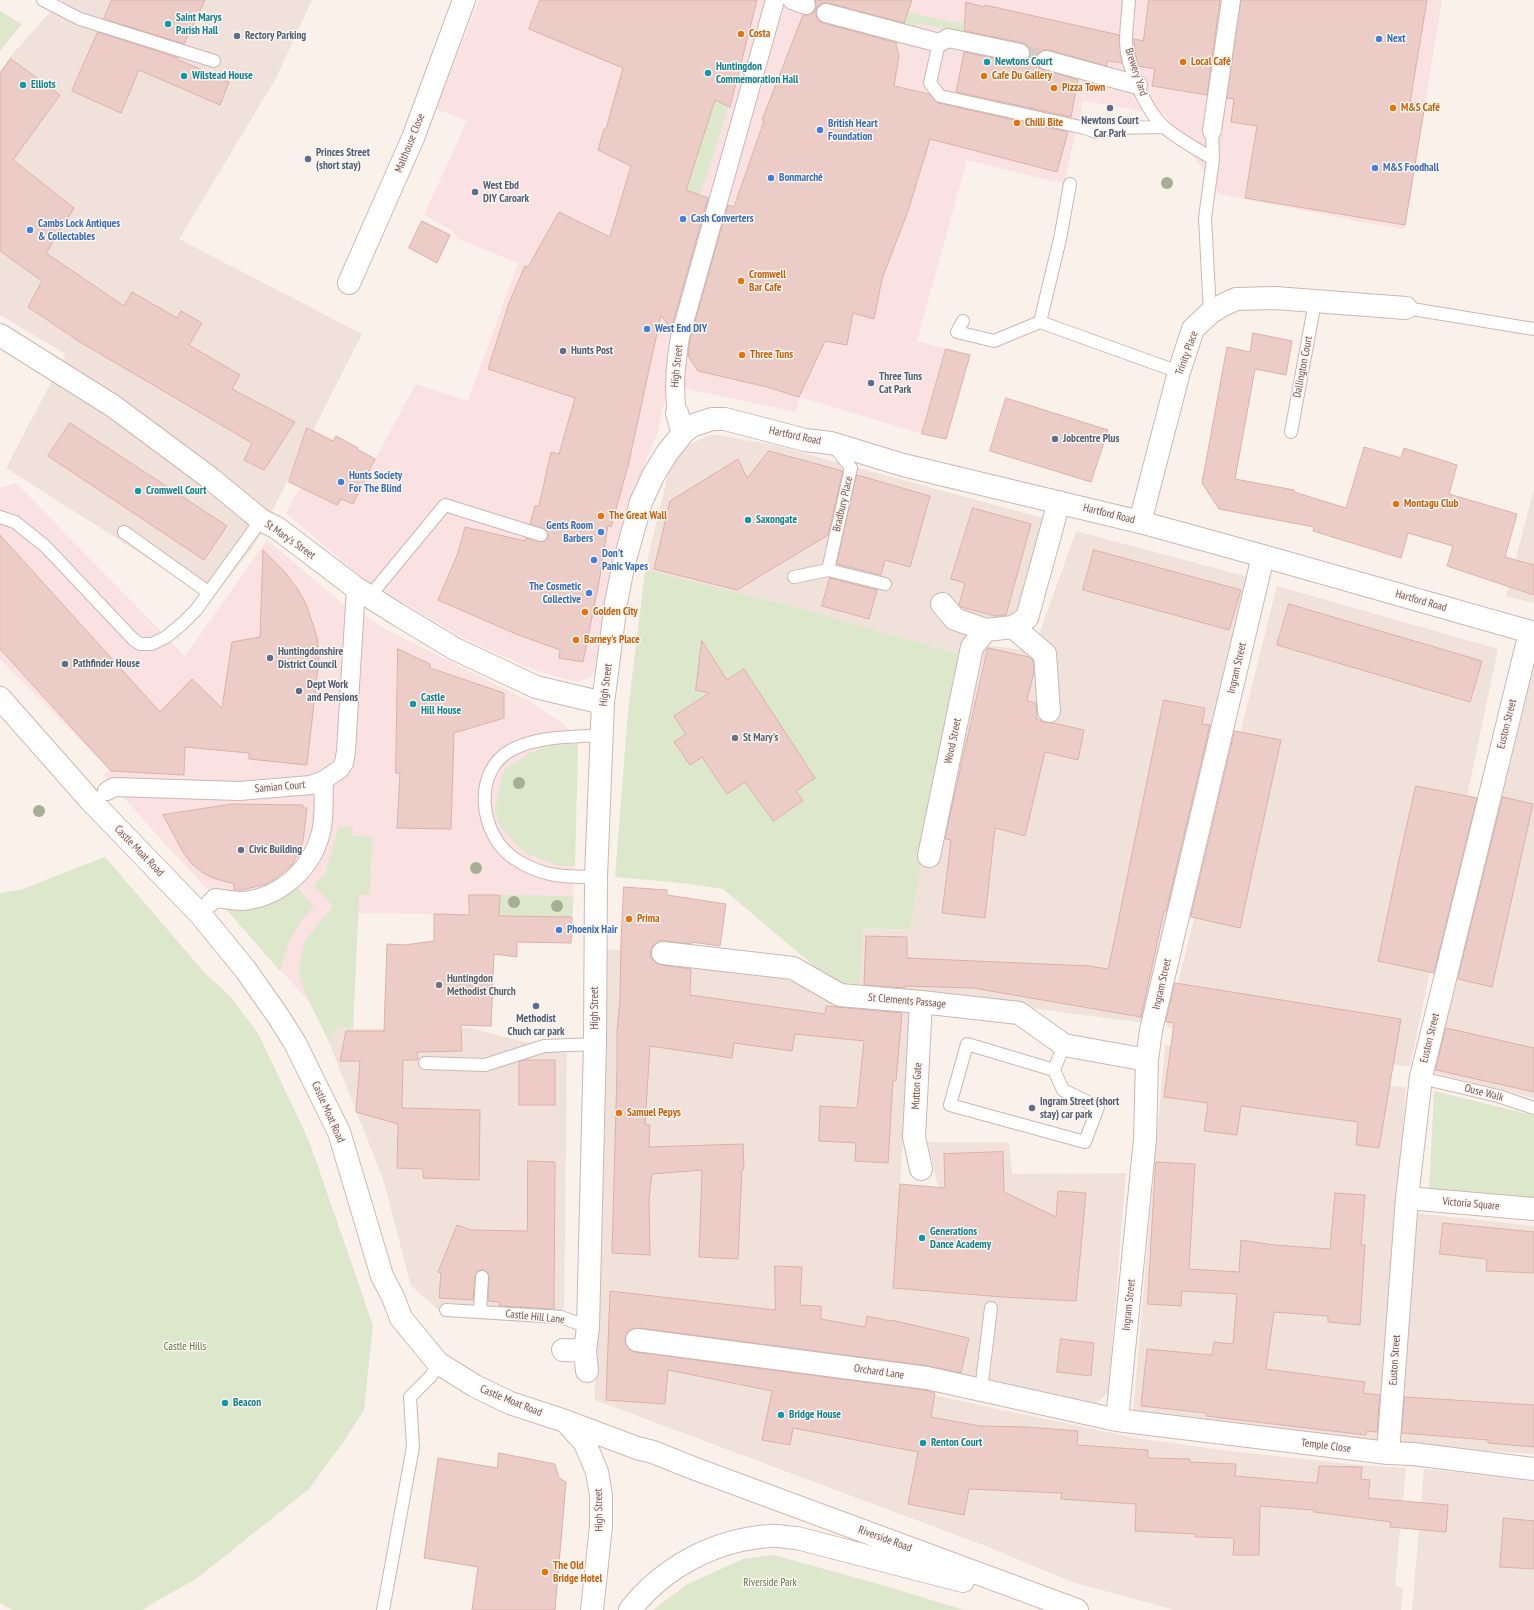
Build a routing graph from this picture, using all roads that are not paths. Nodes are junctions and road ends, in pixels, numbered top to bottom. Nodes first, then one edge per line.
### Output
1 (43, 0) edge
2 (464, 0) edge
3 (774, 0) edge
4 (1129, 0) edge
5 (1231, 0) edge
6 (826, 13) dead end
7 (939, 43) junction
8 (1020, 53) tunnel mouth
9 (1046, 60) tunnel mouth
10 (214, 61) dead end
11 (1138, 85) junction
12 (1164, 127) junction
13 (1212, 131) joint
14 (1213, 159) junction
15 (1070, 184) dead end
16 (349, 283) dead end
17 (1315, 302) junction
18 (1406, 308) joint
19 (1210, 313) junction
20 (963, 321) dead end
21 (1040, 322) junction
22 (1534, 329) edge
23 (0, 335) edge
24 (1179, 372) junction
25 (680, 423) junction
26 (1291, 432) dead end
27 (831, 443) junction
28 (1059, 502) junction
29 (0, 516) edge
30 (261, 520) junction
31 (1140, 522) junction
32 (124, 532) dead end
33 (541, 535) dead end
34 (1264, 556) junction
35 (828, 570) junction
36 (794, 578) dead end
37 (885, 584) dead end
38 (208, 592) junction
39 (362, 593) junction
40 (942, 604) dead end
41 (1013, 627) junction
42 (986, 630) junction
43 (1532, 633) edge
44 (0, 698) edge
45 (603, 703) junction
46 (1049, 711) dead end
47 (602, 736) junction
48 (324, 780) junction
49 (107, 791) dead end
50 (929, 856) dead end
51 (596, 877) junction
52 (210, 903) dead end
53 (663, 953) dead end
54 (921, 1002) junction
55 (594, 1044) junction
56 (1064, 1045) junction
57 (1147, 1060) junction
58 (425, 1063) dead end
59 (1054, 1070) junction
60 (1434, 1080) dead end
61 (1534, 1108) edge
62 (920, 1168) dead end
63 (1407, 1198) junction
64 (1534, 1209) edge
65 (482, 1277) dead end
66 (991, 1308) dead end
67 (446, 1310) dead end
68 (480, 1312) junction
69 (588, 1327) junction
70 (637, 1340) dead end
71 (563, 1350) dead end
72 (438, 1363) junction
73 (981, 1390) junction
74 (1117, 1420) junction
75 (565, 1421) junction
76 (1388, 1453) junction
77 (693, 1468) joint
78 (1534, 1469) edge
79 (383, 1610) edge
80 (592, 1610) edge
81 (630, 1610) edge
82 (1075, 1610) edge

1 - 10 lane
2 - 16 street, Malthouse Close
3 - 25 street, High Street
4 - 11 lane, Brewery Yard
5 - 13 street
6 - 7 street
7 - 8 street
7 - 12 lane
9 - 11 street
11 - 12 lane, Brewery Yard
12 - 14 lane, Brewery Yard
13 - 14 lane
14 - 19 lane
15 - 21 lane
17 - 18 street, Trinity Place
17 - 19 street, Trinity Place
17 - 26 lane, Dallington Court
18 - 22 lane
19 - 24 street, Trinity Place
20 - 21 lane
21 - 24 lane
23 - 30 street, St Mary's Street
24 - 31 street, Trinity Place
25 - 27 street, Hartford Road
25 - 45 street, High Street
27 - 28 street, Hartford Road
27 - 35 lane, Bradbury Place
28 - 31 street, Hartford Road
28 - 41 street
29 - 38 lane
30 - 38 lane
30 - 39 street, St Mary's Street
31 - 34 street, Hartford Road
32 - 38 lane
33 - 39 lane
34 - 43 street, Hartford Road
34 - 57 street, Ingram Street
35 - 36 lane
35 - 37 lane
39 - 45 street, St Mary's Street
39 - 48 street, Samian Court
40 - 42 street
41 - 42 street
41 - 46 street
42 - 50 street, Wood Street
43 - 63 street, Euston Street
44 - 72 street, Castle Moat Road
45 - 47 street, High Street
47 - 51 street, High Street
47 - 51 lane
48 - 49 street, Samian Court
48 - 52 street
51 - 55 street, High Street
53 - 54 street, St Clements Passage
54 - 56 street, St Clements Passage
54 - 62 street, Mutton Gate
55 - 58 lane
55 - 69 street, High Street
56 - 57 street, St Clements Passage
56 - 59 lane
57 - 74 street, Ingram Street
59 - 59 lane
60 - 61 lane, Ouse Walk
63 - 64 street, Victoria Square
63 - 76 street, Euston Street
65 - 68 lane
66 - 73 lane
67 - 68 lane, Castle Hill Lane
68 - 69 lane, Castle Hill Lane
69 - 71 street, High Street
70 - 73 street, Orchard Lane
72 - 75 street, Castle Moat Road
72 - 79 lane
73 - 74 street, Orchard Lane
74 - 76 street, Temple Close
75 - 77 street, Castle Moat Road
75 - 80 street, High Street
76 - 78 street, Temple Close
77 - 82 street, Riverside Road
81 - 82 street

